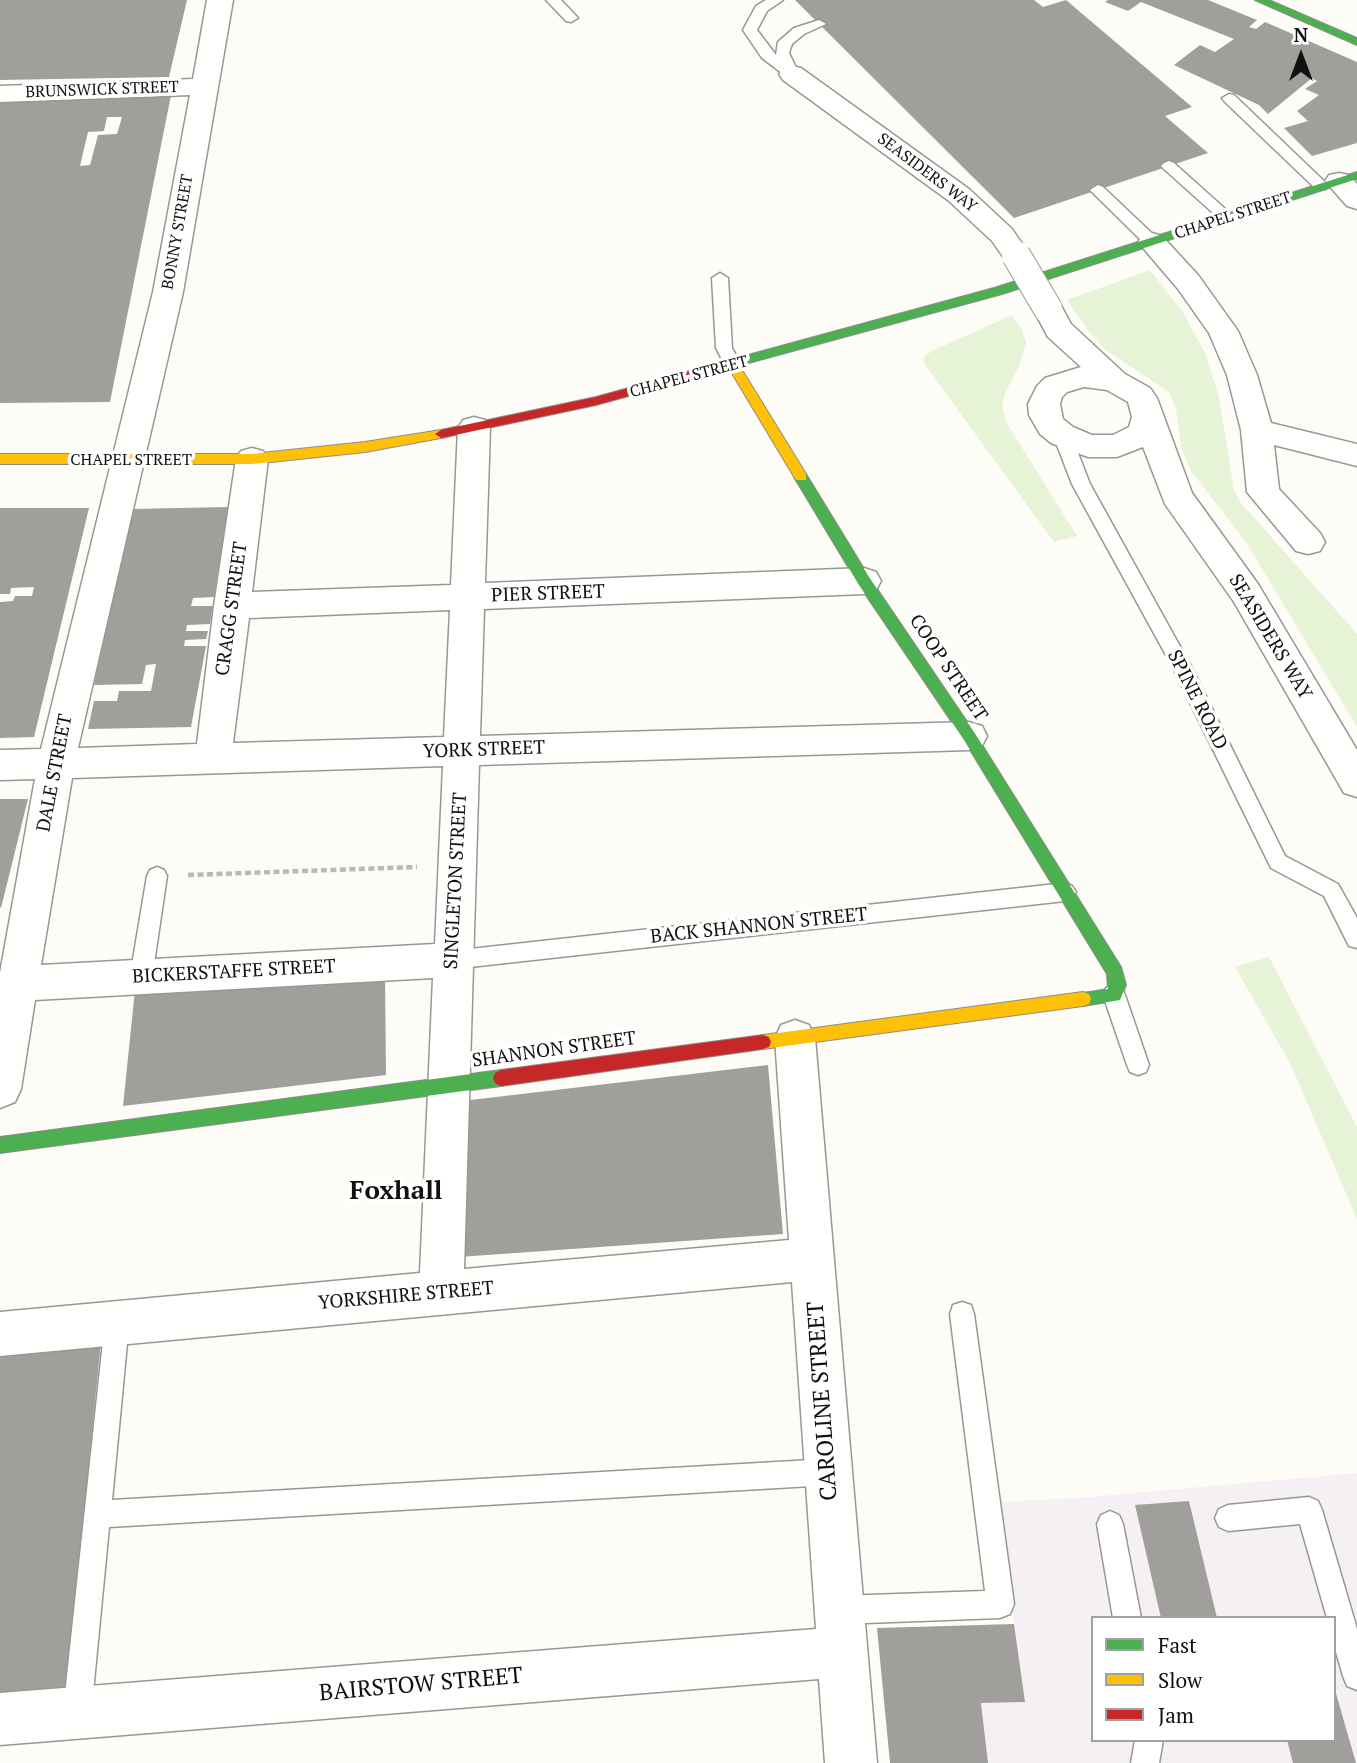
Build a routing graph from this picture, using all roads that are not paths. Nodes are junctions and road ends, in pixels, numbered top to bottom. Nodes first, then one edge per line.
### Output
1 (219, 0) edge
2 (553, 0) edge
3 (776, 0) edge
4 (1259, 0) edge
5 (1293, 14) junction
6 (1338, 16) dead end
7 (571, 18) dead end
8 (819, 24) dead end
9 (1357, 42) edge
10 (792, 74) junction
11 (204, 87) junction
12 (0, 94) edge
13 (1229, 98) dead end
14 (1169, 166) dead end
15 (1344, 186) edge
16 (1098, 190) dead end
17 (1227, 218) junction
18 (1152, 242) junction
19 (720, 278) dead end
20 (1054, 320) junction
21 (733, 365) junction
22 (1114, 380) junction
23 (1056, 385) junction
24 (1148, 417) junction
25 (474, 428) junction
26 (1257, 430) junction
27 (1062, 435) junction
28 (1102, 447) junction
29 (1357, 455) edge
30 (0, 459) edge
31 (252, 459) junction
32 (127, 461) junction
33 (1177, 496) junction
34 (1308, 542) dead end
35 (864, 581) junction
36 (468, 597) junction
37 (231, 606) junction
38 (969, 736) junction
39 (461, 751) junction
40 (213, 759) junction
41 (56, 763) junction
42 (0, 765) edge
43 (1357, 782) edge
44 (158, 876) road end
45 (1065, 892) junction
46 (1357, 939) edge
47 (452, 960) junction
48 (141, 977) junction
49 (16, 984) junction
50 (1114, 995) junction
51 (795, 1038) junction
52 (1138, 1065) dead end
53 (449, 1086) junction
54 (0, 1089) edge
55 (0, 1146) edge
56 (813, 1259) junction
57 (441, 1293) junction
58 (962, 1314) dead end
59 (117, 1323) junction
60 (0, 1334) edge
61 (829, 1472) junction
62 (99, 1514) junction
63 (1228, 1518) dead end
64 (1110, 1524) dead end
65 (1127, 1616) edge
66 (841, 1631) junction
67 (1357, 1676) edge
68 (77, 1713) junction
69 (0, 1719) edge
70 (1149, 1742) edge
71 (851, 1763) edge
72 (1145, 1763) edge

1 - 11 street, BONNY STREET
2 - 7 lane
3 - 10 lane
4 - 5 street
5 - 6 street
5 - 9 street
8 - 10 lane
10 - 20 street, SEASIDERS WAY, bridge
11 - 12 street, BRUNSWICK STREET
11 - 32 street, BONNY STREET
13 - 15 lane
14 - 17 lane
15 - 17 street, CHAPEL STREET
16 - 18 lane
17 - 18 street, CHAPEL STREET
18 - 21 street, CHAPEL STREET
18 - 26 street
19 - 21 lane
20 - 22 street, SEASIDERS WAY
20 - 23 street
21 - 25 street, CHAPEL STREET
21 - 35 street, COOP STREET
22 - 23 street
22 - 24 street, SEASIDERS WAY
23 - 27 street
24 - 28 street
24 - 33 street, SEASIDERS WAY
25 - 31 street, CHAPEL STREET
25 - 36 street, SINGLETON STREET
26 - 29 street
26 - 34 street
27 - 28 street, SEASIDERS WAY
27 - 46 lane, SPINE ROAD
28 - 33 street, SEASIDERS WAY
30 - 32 street, CHAPEL STREET
31 - 32 street, CHAPEL STREET
31 - 37 street, CRAGG STREET
32 - 41 street, DALE STREET
33 - 43 street, SEASIDERS WAY
35 - 36 street, PIER STREET
35 - 38 street, COOP STREET
36 - 37 street, PIER STREET
36 - 39 street, SINGLETON STREET
37 - 40 street, CRAGG STREET
38 - 39 street, YORK STREET
38 - 45 street, COOP STREET
39 - 40 street, YORK STREET
39 - 47 street, SINGLETON STREET
40 - 41 street, YORK STREET
41 - 42 street, YORK STREET
41 - 49 street, DALE STREET
44 - 48 lane
45 - 47 lane, BACK SHANNON STREET
45 - 50 street, COOP STREET
47 - 48 street, BICKERSTAFFE STREET
47 - 53 street, SINGLETON STREET
48 - 49 street, BICKERSTAFFE STREET
49 - 54 street, DALE STREET
50 - 51 street, SHANNON STREET
50 - 52 lane
51 - 53 street, SHANNON STREET
51 - 56 street, CAROLINE STREET
53 - 55 street, SHANNON STREET
53 - 57 street, SINGLETON STREET
56 - 57 street, YORKSHIRE STREET
56 - 61 street, CAROLINE STREET
57 - 59 street, YORKSHIRE STREET
58 - 66 lane
59 - 60 street, YORKSHIRE STREET
59 - 62 lane
61 - 62 lane
61 - 66 street, CAROLINE STREET
62 - 68 lane
63 - 67 lane
64 - 65 lane
66 - 68 street, BAIRSTOW STREET
66 - 71 street, CAROLINE STREET
68 - 69 street, BAIRSTOW STREET
70 - 72 lane

